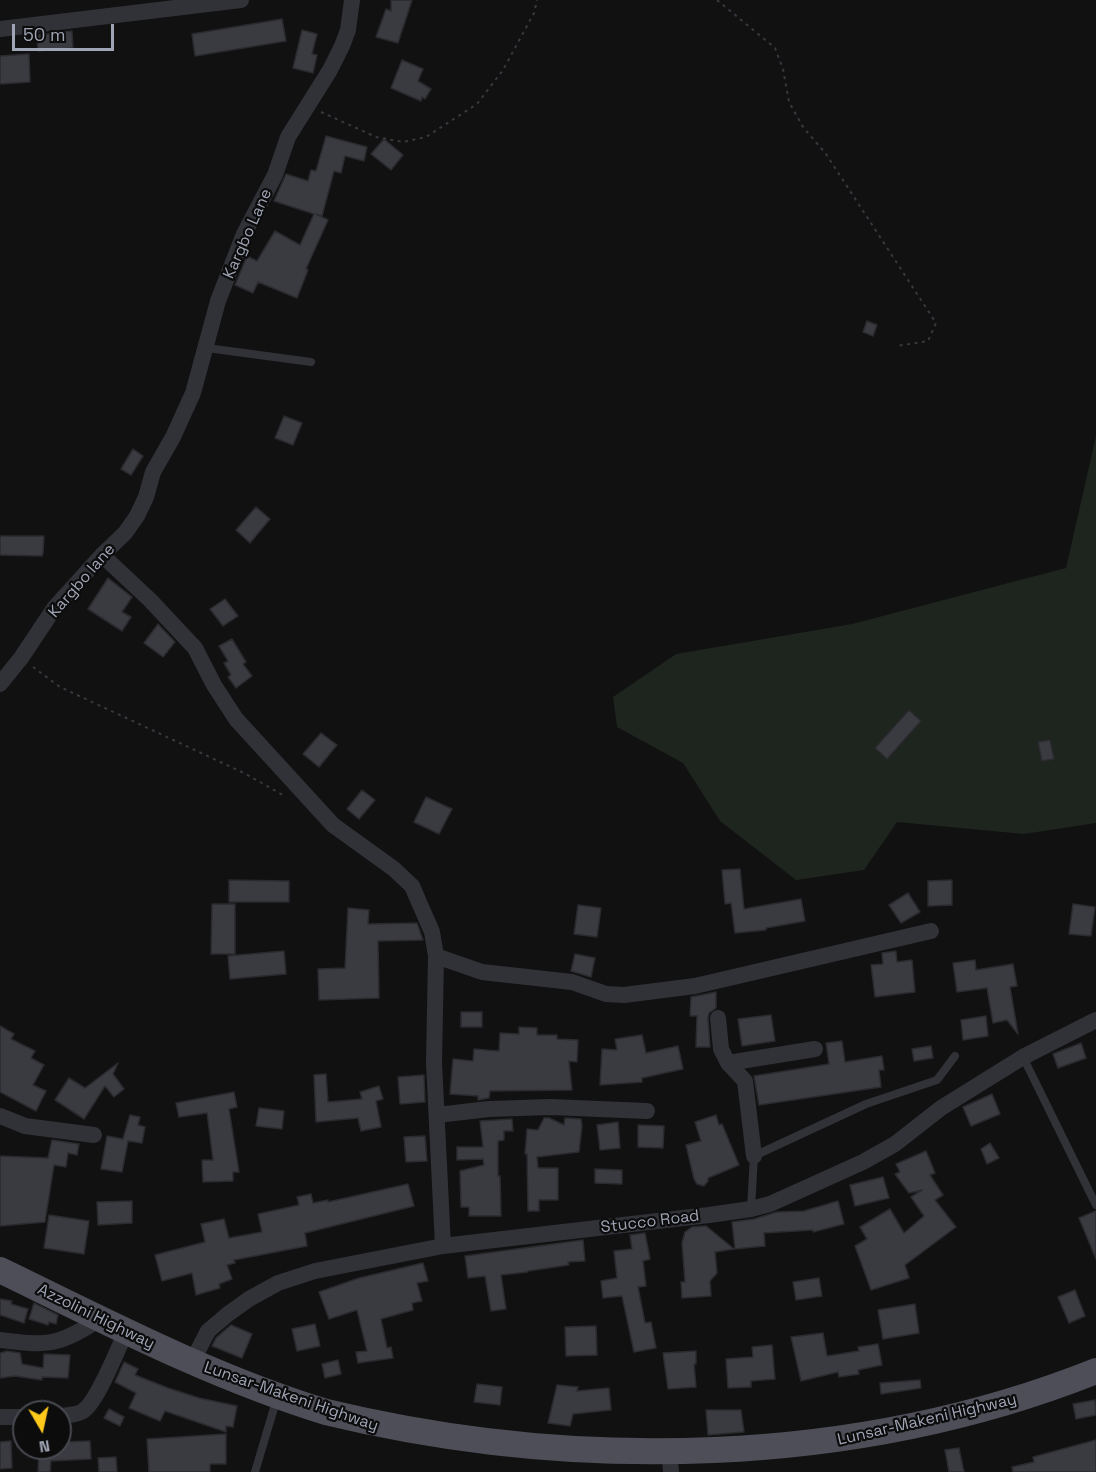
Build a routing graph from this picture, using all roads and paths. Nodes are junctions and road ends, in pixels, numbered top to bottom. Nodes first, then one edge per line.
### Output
1 (241, 0) edge
2 (352, 0) edge
3 (537, 0) edge
4 (717, 0) edge
5 (0, 29) edge
6 (309, 104) junction
7 (897, 346) dead end
8 (207, 348) junction
9 (311, 362) dead end
10 (153, 472) joint
11 (102, 555) junction
12 (21, 658) junction
13 (0, 684) edge
14 (294, 802) dead end
15 (931, 931) dead end
16 (436, 956) junction
17 (718, 1018) dead end
18 (1096, 1020) edge
19 (815, 1049) dead end
20 (955, 1056) dead end
21 (1023, 1057) junction
22 (728, 1063) junction
23 (647, 1111) dead end
24 (437, 1115) junction
25 (0, 1116) edge
26 (94, 1135) dead end
27 (754, 1156) junction
28 (1096, 1205) edge
29 (751, 1209) junction
30 (443, 1246) junction
31 (0, 1270) edge
32 (100, 1319) junction
33 (126, 1332) junction
34 (0, 1340) edge
35 (192, 1362) junction
36 (1096, 1371) edge
37 (278, 1396) junction
38 (72, 1414) edge
39 (670, 1466) edge
40 (255, 1472) edge

1 - 5 street
2 - 6 street, Kargbo Lane
3 - 6 path
4 - 7 path
6 - 8 street, Kargbo Lane
8 - 9 lane
8 - 10 street, Kargbo Lane
10 - 11 street, Kargbo lane
11 - 12 street, Kargbo lane
11 - 16 street
12 - 13 street, Kargbo lane
12 - 14 path
15 - 16 street
16 - 24 street
17 - 22 street
18 - 21 street, Stucco Road
19 - 22 street
20 - 27 lane
21 - 28 lane
21 - 29 street, Stucco Road
22 - 27 street
23 - 24 street
24 - 30 street
25 - 26 street
27 - 29 lane
29 - 30 street, Stucco Road
30 - 35 street, Stucco Road
31 - 32 main road, Azzolini Highway
32 - 33 main road, Azzolini Highway
32 - 34 street
33 - 35 main road, Azzolini Highway
33 - 38 street
35 - 37 main road, Lunsar-Makeni Highway
36 - 39 main road, Lunsar-Makeni Highway
37 - 39 main road, Lunsar-Makeni Highway
37 - 40 lane

